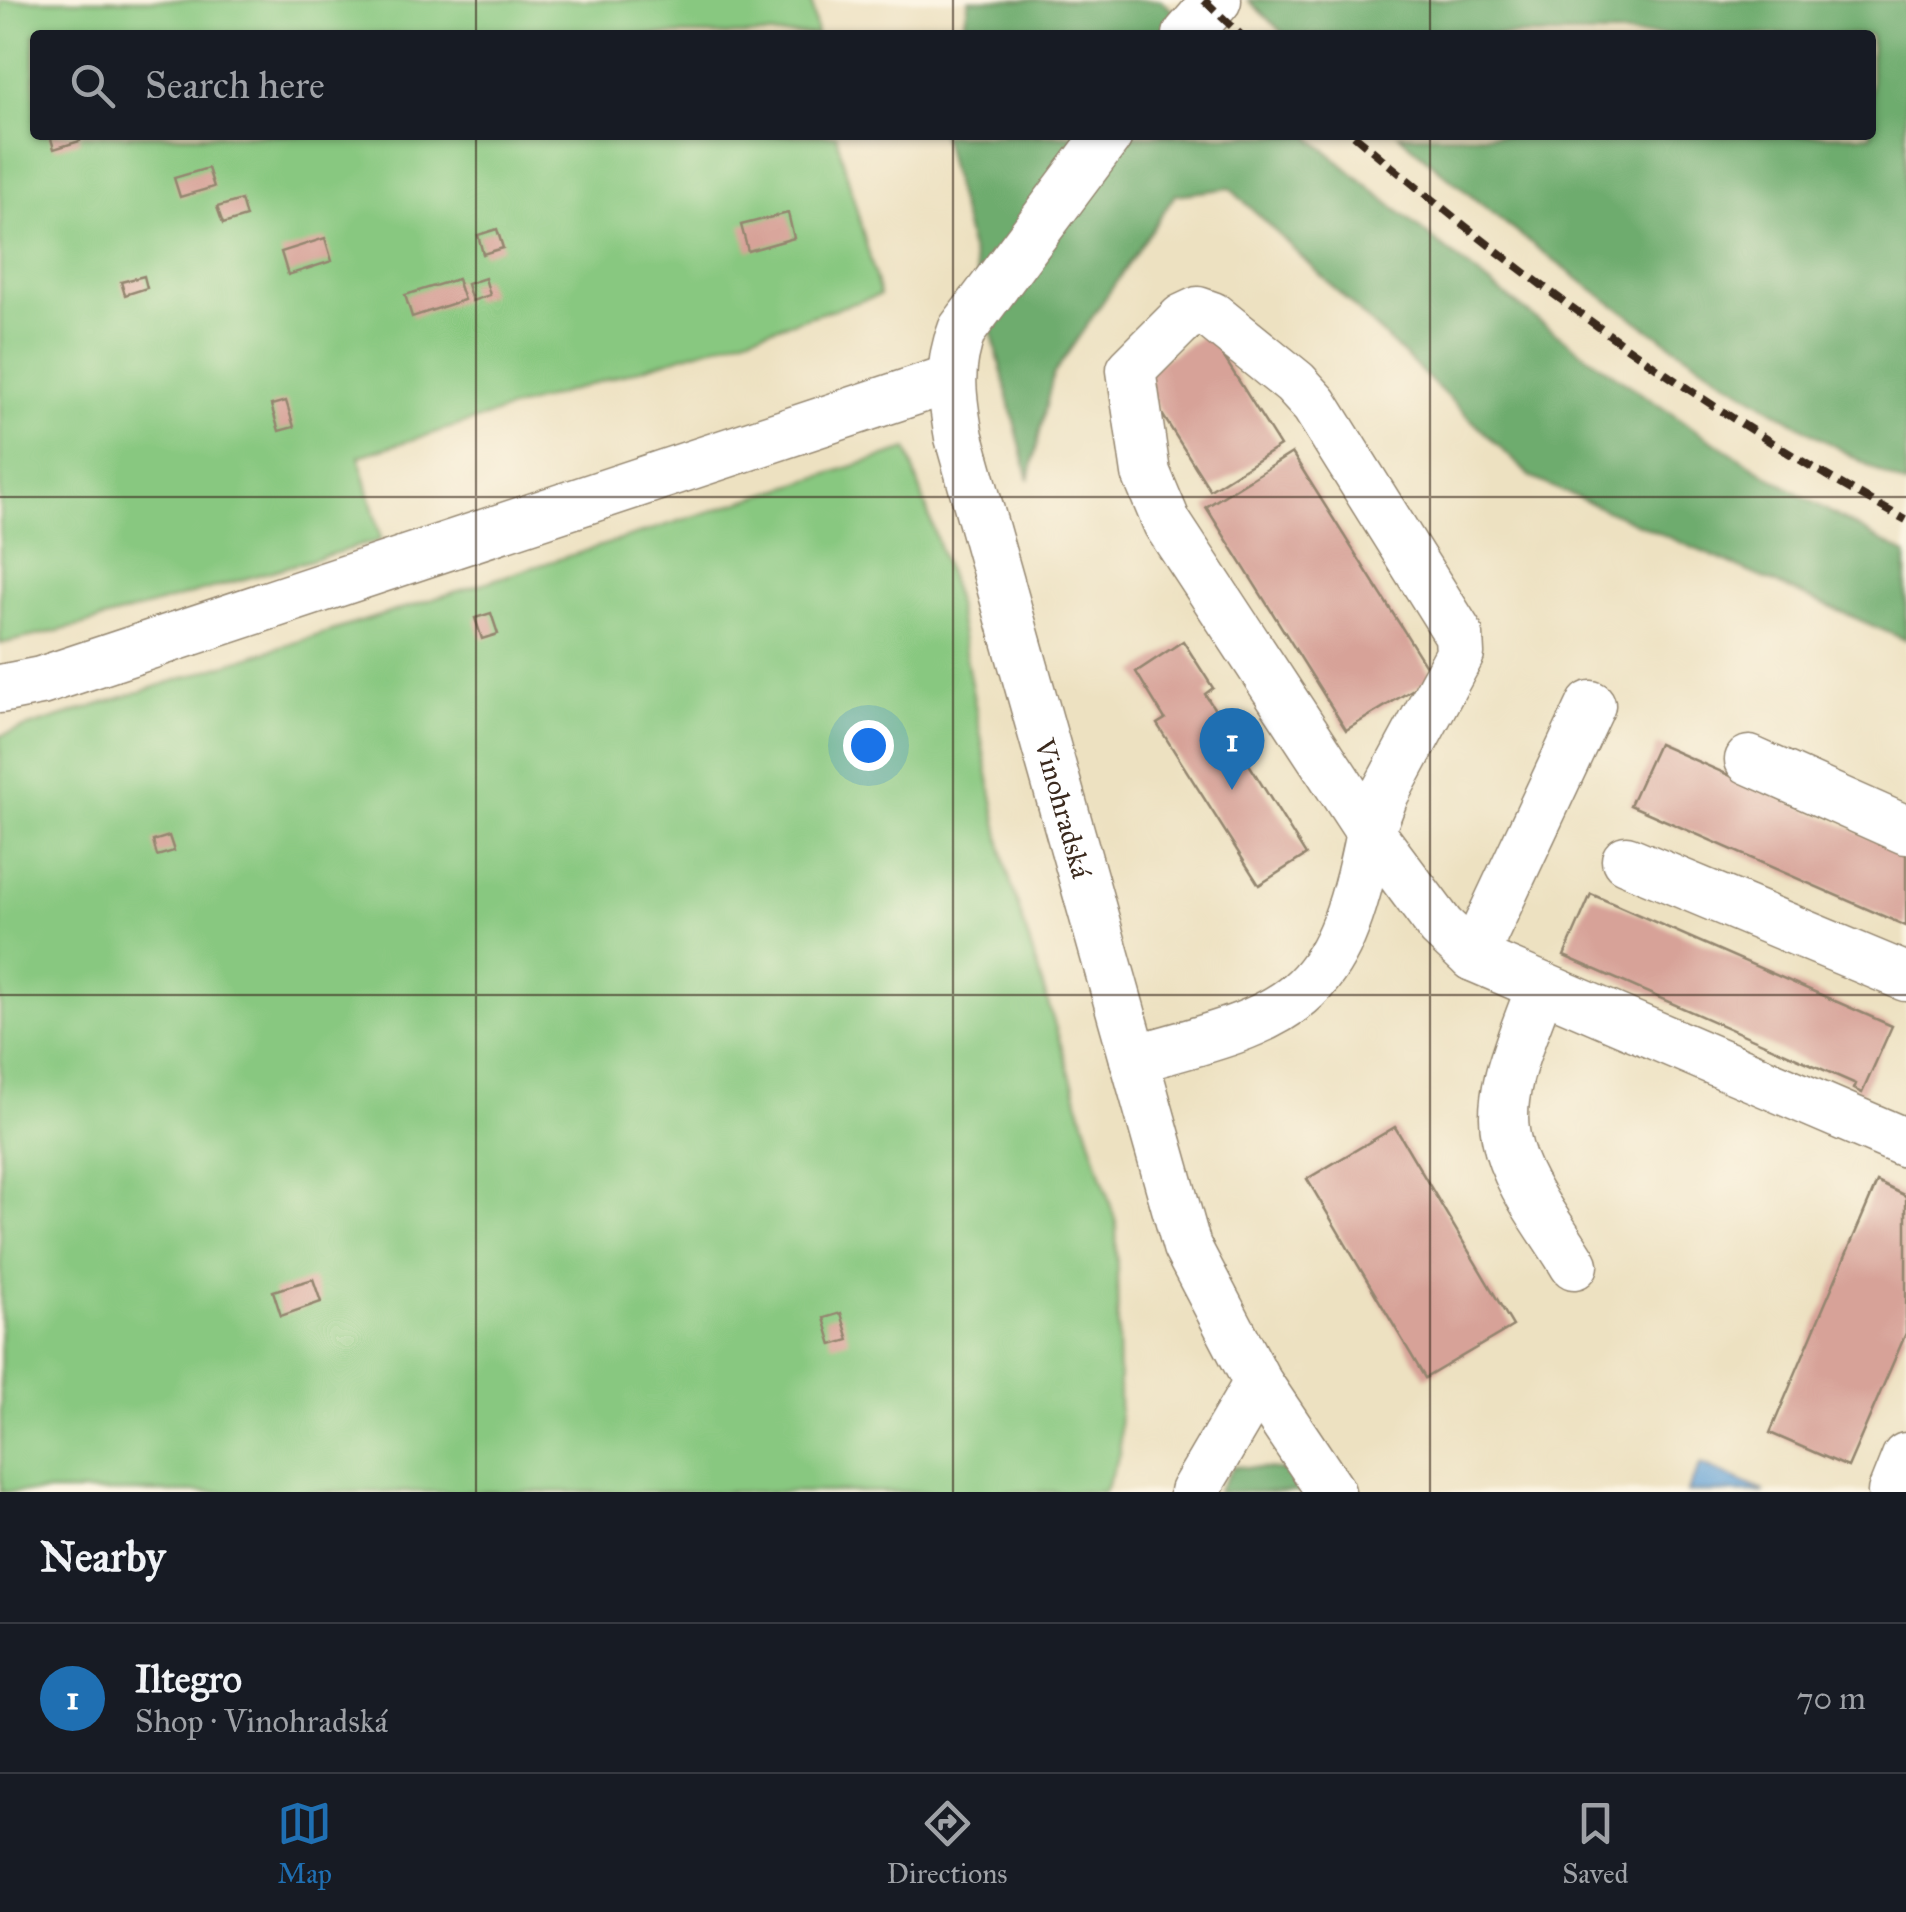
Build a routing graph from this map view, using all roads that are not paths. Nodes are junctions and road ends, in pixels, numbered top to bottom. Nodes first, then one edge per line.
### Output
1 (1217, 0) edge
2 (1190, 30) edge
3 (1104, 140) edge
4 (950, 379) junction
5 (0, 689) edge
6 (1590, 705) dead end
7 (1749, 760) dead end
8 (1906, 830) edge
9 (1370, 832) junction
10 (1626, 860) dead end
11 (1473, 957) junction
12 (1906, 978) edge
13 (1540, 988) junction
14 (1134, 1059) junction
15 (1906, 1143) edge
16 (1574, 1266) dead end
17 (1258, 1383) junction
18 (1906, 1457) edge
19 (1194, 1492) edge
20 (1331, 1492) edge
21 (1892, 1492) edge

1 - 2 street
3 - 4 street, Vinohradská
4 - 5 street
4 - 14 street, Vinohradská
6 - 11 street
7 - 8 street
9 - 9 street
9 - 11 street
9 - 14 street
10 - 12 street
11 - 13 street
13 - 15 street
13 - 16 street
14 - 17 street, Vinohradská
17 - 19 street
17 - 20 street, Vinohradská
18 - 21 street

